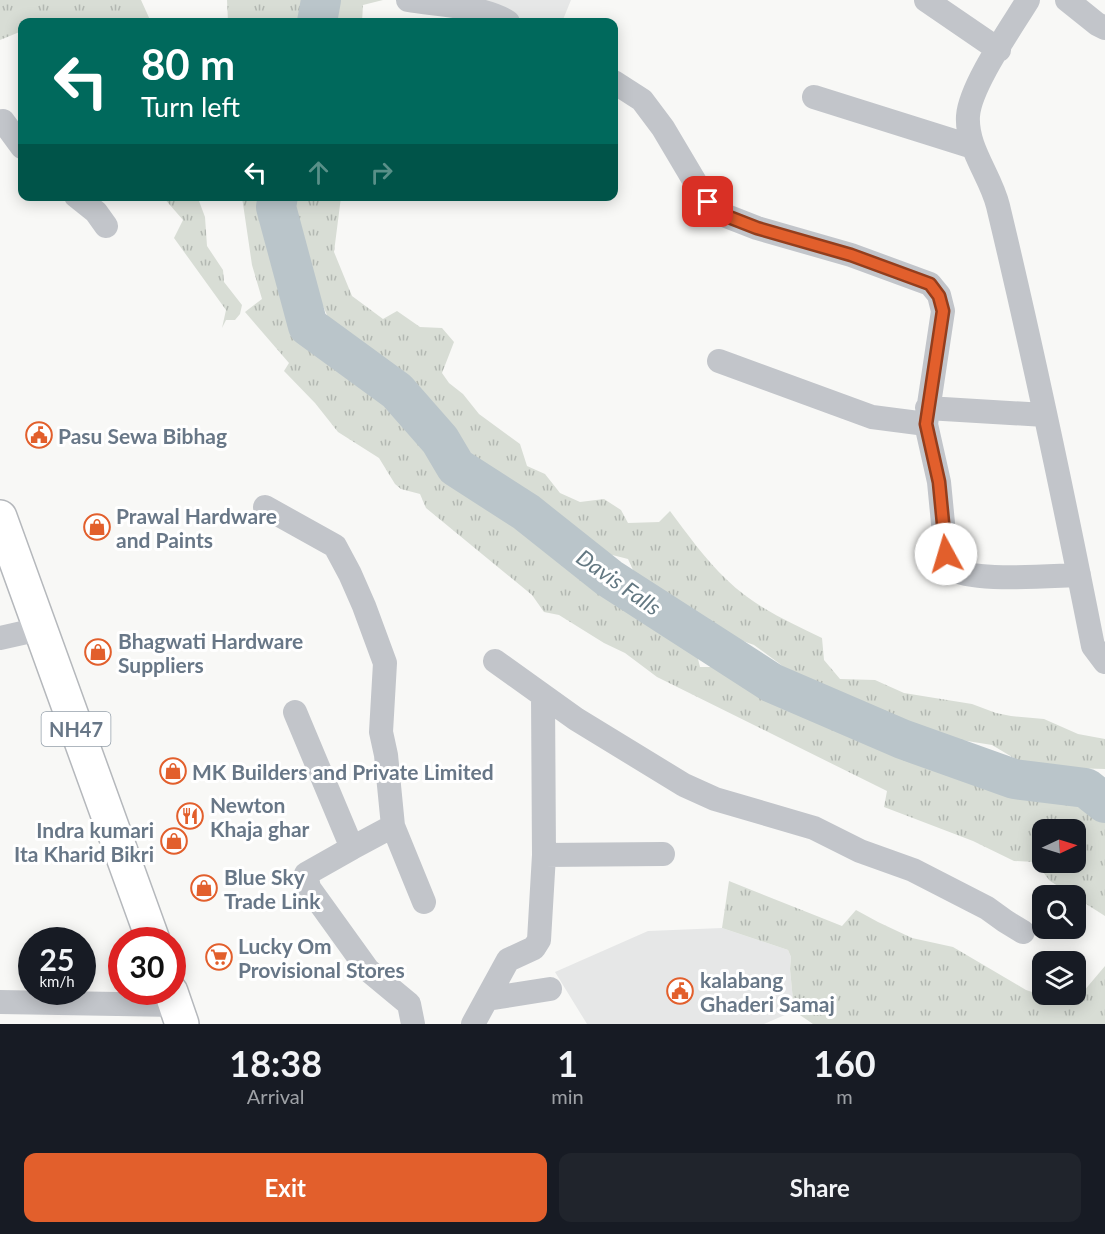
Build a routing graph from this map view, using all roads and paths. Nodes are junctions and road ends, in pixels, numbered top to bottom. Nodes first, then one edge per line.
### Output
1 (408, 0) edge
2 (926, 0) edge
3 (1028, 0) edge
4 (1067, 0) edge
5 (502, 18) edge
6 (1105, 28) edge
7 (999, 50) junction
8 (618, 85) edge
9 (814, 96) dead end
10 (0, 124) edge
11 (18, 142) edge
12 (973, 147) junction
13 (82, 201) edge
14 (106, 226) dead end
15 (719, 361) dead end
16 (1046, 415) junction
17 (927, 416) junction
18 (265, 507) dead end
19 (0, 517) edge
20 (1079, 575) junction
21 (40, 629) junction
22 (0, 638) edge
23 (495, 661) dead end
24 (1105, 662) edge
25 (543, 696) junction
26 (295, 711) dead end
27 (393, 826) junction
28 (352, 848) junction
29 (663, 854) dead end
30 (544, 855) junction
31 (424, 902) dead end
32 (148, 927) edge
33 (1023, 932) dead end
34 (550, 989) dead end
35 (487, 999) junction
36 (0, 1002) edge
37 (177, 1007) edge
38 (413, 1024) edge
39 (473, 1024) edge

1 - 5 street
2 - 7 street
3 - 7 street
4 - 6 street
7 - 12 street
8 - 17 street
9 - 12 street
10 - 11 street
12 - 16 street
13 - 14 street
15 - 17 street
16 - 17 street
16 - 20 street
17 - 20 street
18 - 27 street
19 - 21 highway, NH47
20 - 24 street
21 - 22 street
21 - 32 highway, NH47
23 - 25 street
25 - 30 street
25 - 33 street
26 - 28 street
27 - 28 street
27 - 31 street
28 - 38 street
29 - 30 street
30 - 35 street
34 - 35 street
35 - 39 street
36 - 37 street

